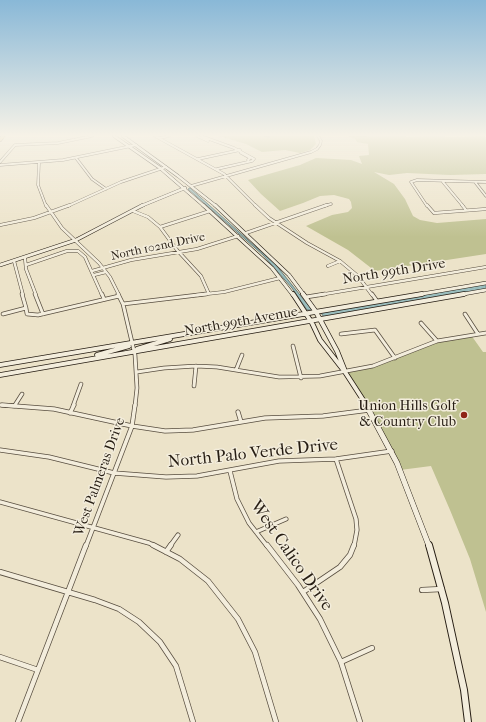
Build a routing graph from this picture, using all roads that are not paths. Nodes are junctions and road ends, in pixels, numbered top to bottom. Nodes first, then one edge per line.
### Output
1 (39, 170) edge
2 (85, 170) edge
3 (155, 170) edge
4 (162, 170) edge
5 (170, 170) edge
6 (217, 170) edge
7 (251, 170) edge
8 (227, 176) junction
9 (443, 182) junction
10 (475, 182) junction
11 (486, 182) edge
12 (191, 186) junction
13 (184, 188) junction
14 (106, 189) junction
15 (486, 196) edge
16 (331, 204) dead end
17 (486, 209) edge
18 (133, 210) junction
19 (466, 210) junction
20 (210, 211) junction
21 (50, 213) junction
22 (277, 224) junction
23 (0, 225) edge
24 (160, 227) junction
25 (246, 233) junction
26 (238, 236) junction
27 (76, 240) junction
28 (179, 253) junction
29 (25, 258) junction
30 (340, 261) junction
31 (14, 262) junction
32 (26, 265) junction
33 (0, 266) edge
34 (328, 266) dead end
35 (486, 267) edge
36 (104, 268) junction
37 (92, 271) junction
38 (106, 272) junction
39 (94, 275) junction
40 (280, 278) junction
41 (486, 283) edge
42 (366, 286) junction
43 (486, 290) edge
44 (209, 294) junction
45 (119, 296) junction
46 (306, 296) junction
47 (104, 299) junction
48 (377, 301) junction
49 (123, 304) junction
50 (26, 308) junction
51 (316, 312) junction
52 (3, 314) dead end
53 (43, 314) junction
54 (306, 314) junction
55 (465, 314) dead end
56 (320, 319) junction
57 (310, 321) junction
58 (421, 323) dead end
59 (190, 334) junction
60 (341, 334) dead end
61 (478, 334) junction
62 (486, 334) edge
63 (437, 342) junction
64 (133, 343) junction
65 (293, 346) dead end
66 (135, 351) junction
67 (242, 355) dead end
68 (395, 358) junction
69 (78, 361) junction
70 (0, 365) edge
71 (196, 366) junction
72 (236, 370) junction
73 (137, 372) junction
74 (345, 372) junction
75 (0, 375) edge
76 (301, 378) junction
77 (81, 384) dead end
78 (194, 386) dead end
79 (22, 394) dead end
80 (0, 405) edge
81 (15, 405) junction
82 (369, 410) junction
83 (238, 412) dead end
84 (70, 413) junction
85 (241, 422) junction
86 (132, 426) junction
87 (0, 450) edge
88 (392, 451) junction
89 (336, 459) junction
90 (230, 471) junction
91 (114, 473) junction
92 (0, 502) edge
93 (286, 519) dead end
94 (93, 527) junction
95 (256, 532) junction
96 (178, 535) dead end
97 (166, 552) junction
98 (0, 572) edge
99 (442, 589) junction
100 (422, 590) dead end
101 (69, 592) junction
102 (303, 592) junction
103 (372, 648) dead end
104 (0, 657) edge
105 (341, 662) junction
106 (38, 670) junction
107 (18, 722) edge
108 (193, 722) edge
109 (276, 722) edge
110 (360, 722) edge
111 (468, 722) edge

1 - 21 street, West Palmeras Drive
2 - 14 street
3 - 14 street
4 - 13 street
5 - 12 street
6 - 8 street
7 - 8 street
8 - 12 street
8 - 22 street
9 - 10 street
9 - 19 street
9 - 19 street
10 - 11 street
10 - 15 street
12 - 13 street
12 - 25 street
13 - 18 street
13 - 20 street
14 - 21 street
16 - 22 street
17 - 19 street
18 - 24 street
18 - 27 street
20 - 24 street
20 - 26 street
21 - 23 street
21 - 27 street, West Palmeras Drive
22 - 25 street
22 - 30 street
24 - 28 street
25 - 46 street
26 - 28 street, North 102nd Drive
26 - 40 street
27 - 29 street
27 - 36 street, West Palmeras Drive
28 - 36 street, North 102nd Drive
28 - 44 street
29 - 31 street
29 - 32 street
30 - 34 street
30 - 42 street
31 - 33 street
31 - 50 street
32 - 37 street
32 - 53 street
35 - 42 street, North 99th Drive
36 - 37 street, North 102nd Drive
36 - 38 street, West Palmeras Drive
37 - 39 street
38 - 39 street
38 - 45 street, West Palmeras Drive
39 - 47 street
40 - 44 street
40 - 54 street
41 - 48 street, North 99th Avenue
42 - 46 street, North 99th Drive
42 - 48 street
43 - 56 street, North 99th Avenue
44 - 49 street
45 - 47 street
45 - 49 street, West Palmeras Drive
46 - 51 street
47 - 53 street
48 - 51 street, North 99th Avenue
49 - 64 street, West Palmeras Drive
50 - 52 street
50 - 53 street
51 - 54 street, North 99th Avenue
51 - 56 street
54 - 57 street
54 - 59 street, North 99th Avenue
55 - 61 street
56 - 57 street, North 99th Avenue
56 - 74 street
57 - 66 street, North 99th Avenue
57 - 74 street
58 - 63 street
59 - 64 street, North 99th Avenue
59 - 66 street
60 - 68 street
61 - 62 street
61 - 63 street
63 - 68 street
64 - 66 street, West Palmeras Drive
64 - 69 street
64 - 70 street, North 99th Avenue
65 - 76 street
66 - 69 street, North 99th Avenue
66 - 73 street, West Palmeras Drive
67 - 72 street
68 - 74 street
69 - 75 street, North 99th Avenue
71 - 72 street
71 - 73 street
71 - 78 street
72 - 76 street
73 - 86 street, West Palmeras Drive
74 - 76 street
74 - 82 street
77 - 84 street
79 - 81 street
80 - 81 street
81 - 84 street
82 - 85 street
82 - 88 street
83 - 85 street
84 - 86 street
85 - 86 street
86 - 91 street, West Palmeras Drive
87 - 91 street, North Palo Verde Drive
88 - 89 street, North Palo Verde Drive
88 - 99 street
89 - 90 street, North Palo Verde Drive
89 - 102 street
90 - 91 street, North Palo Verde Drive
90 - 95 street, West Calico Drive
91 - 94 street, West Palmeras Drive
92 - 94 street
93 - 95 street
94 - 97 street
94 - 101 street, West Palmeras Drive
95 - 102 street, West Calico Drive
96 - 97 street
97 - 109 street
98 - 101 street
99 - 100 street
99 - 111 street
101 - 106 street, West Palmeras Drive
101 - 108 street
102 - 105 street, West Calico Drive
103 - 105 street
104 - 106 street
105 - 110 street, West Calico Drive
106 - 107 street, West Palmeras Drive

